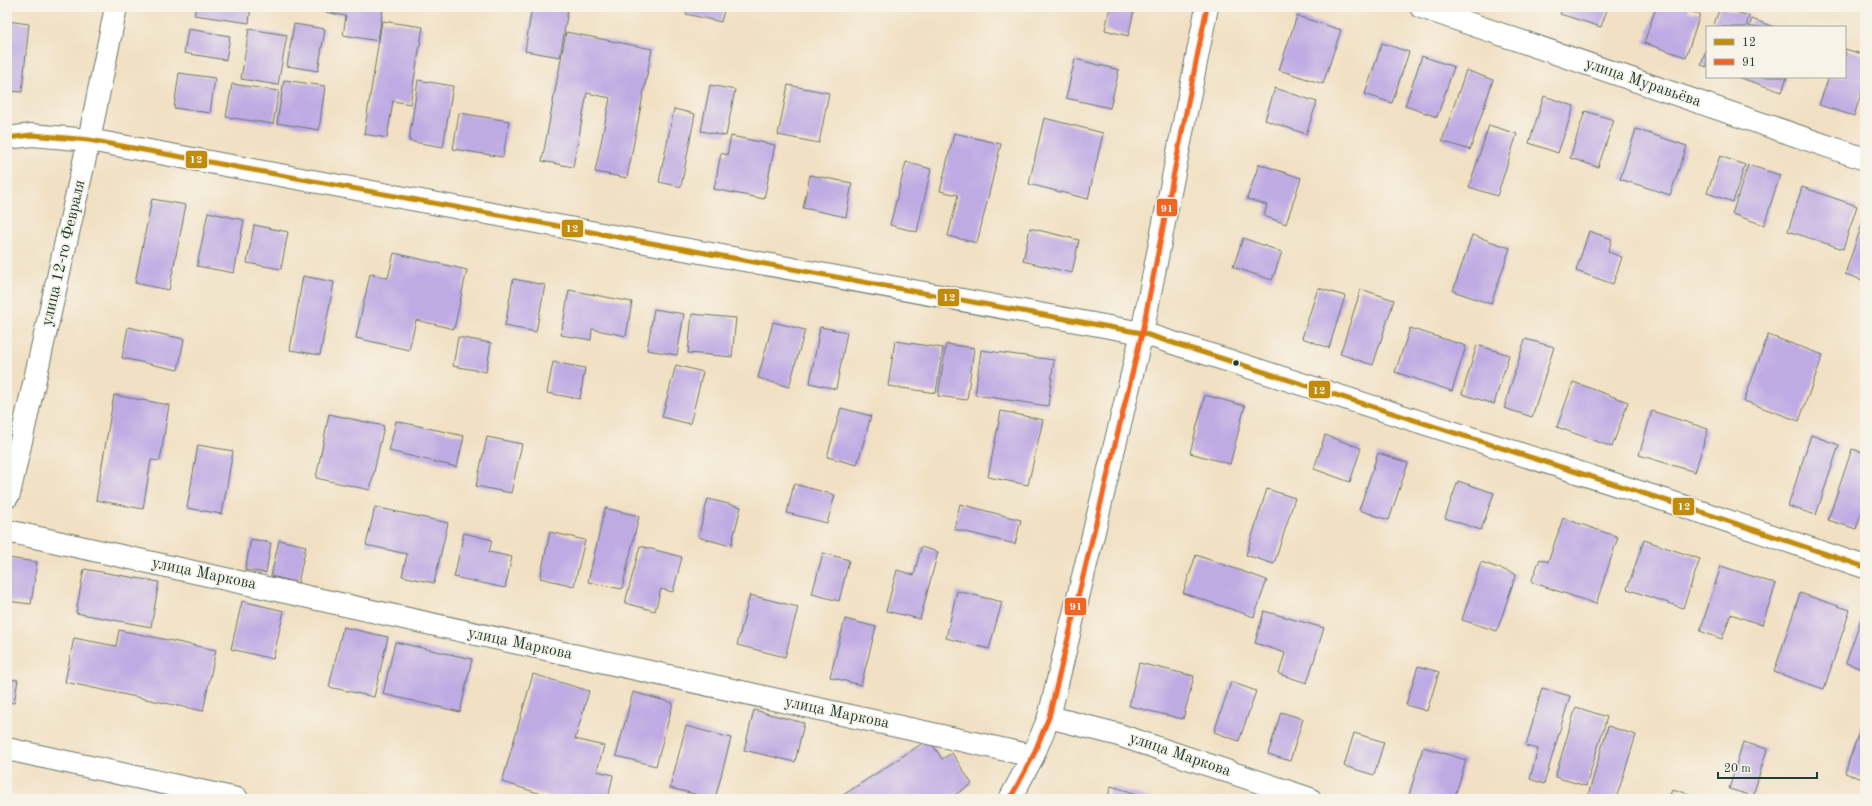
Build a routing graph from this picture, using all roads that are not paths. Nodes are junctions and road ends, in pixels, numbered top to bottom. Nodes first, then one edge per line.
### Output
1 (116, 7) edge
2 (1207, 7) edge
3 (1421, 7) edge
4 (7, 138) edge
5 (89, 140) junction
6 (1865, 159) edge
7 (1142, 333) junction
8 (7, 497) edge
9 (7, 531) edge
10 (1865, 567) edge
11 (1049, 717) junction
12 (7, 749) edge
13 (1033, 756) junction
14 (236, 799) edge
15 (1010, 799) edge
16 (1310, 799) edge

1 - 5 street, улица 12-го Февраля
2 - 7 street
3 - 6 street, улица Муравьёва
4 - 5 street
5 - 7 street
5 - 8 street, улица 12-го Февраля
7 - 10 street
7 - 11 street
9 - 13 street, улица Маркова
11 - 13 street
11 - 16 street, улица Маркова
12 - 14 street
13 - 15 street

